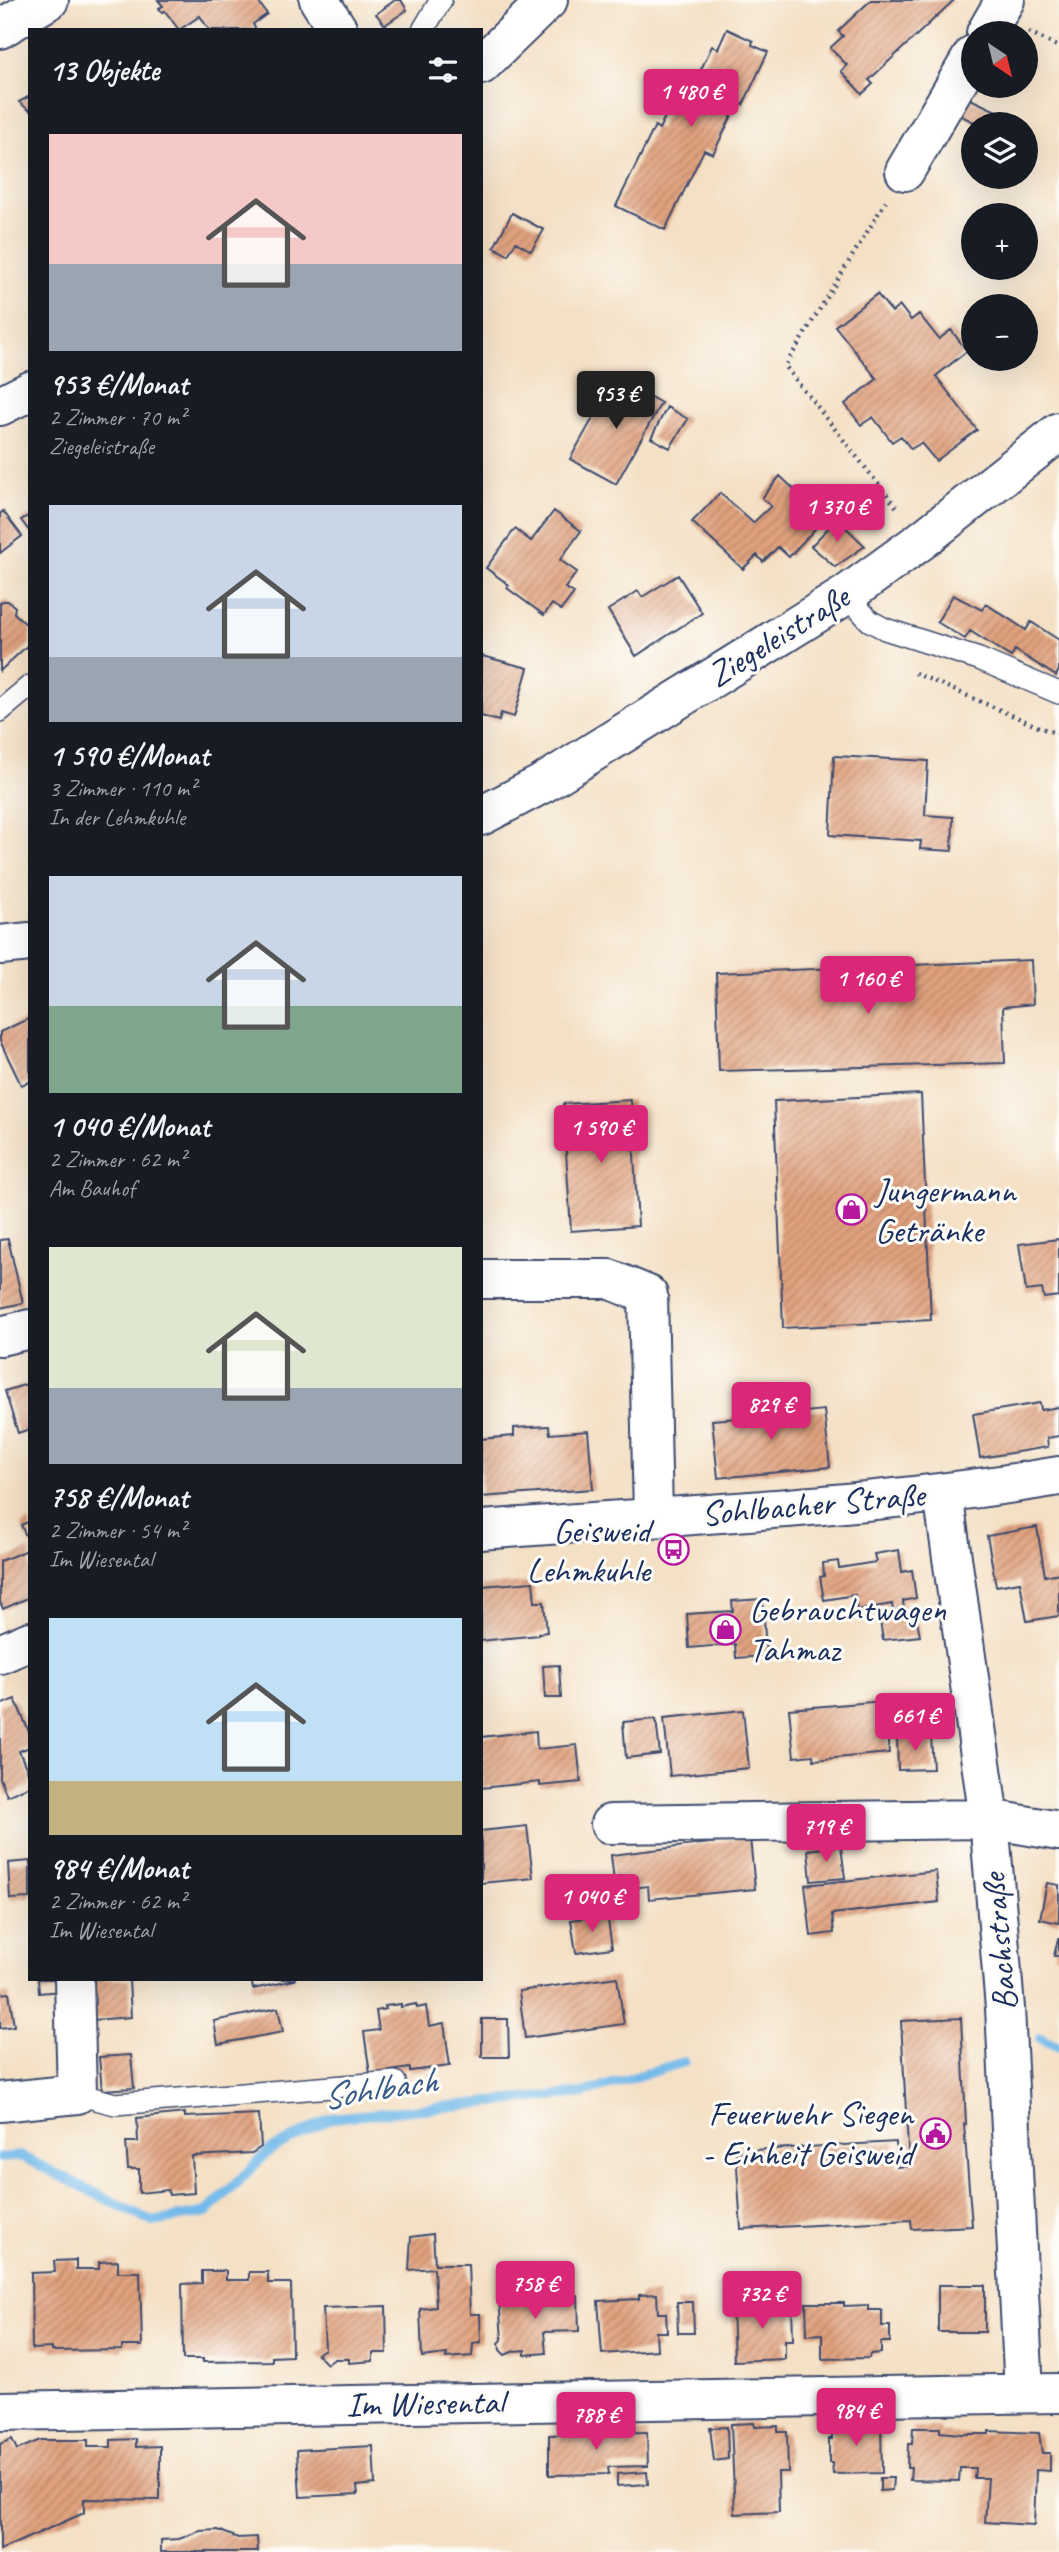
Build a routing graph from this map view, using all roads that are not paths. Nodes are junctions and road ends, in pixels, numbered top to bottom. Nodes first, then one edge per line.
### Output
1 (49, 0) edge
2 (319, 0) edge
3 (441, 0) edge
4 (548, 0) edge
5 (1005, 0) edge
6 (993, 21) edge
7 (337, 28) edge
8 (424, 28) edge
9 (0, 29) edge
10 (483, 63) edge
11 (961, 75) edge
12 (905, 171) road end
13 (28, 392) edge
14 (0, 406) edge
15 (1059, 432) edge
16 (846, 595) junction
17 (28, 689) edge
18 (1059, 693) edge
19 (0, 711) edge
20 (483, 815) edge
21 (28, 942) edge
22 (0, 945) edge
23 (483, 1279) edge
24 (28, 1329) edge
25 (0, 1336) edge
26 (1059, 1476) edge
27 (943, 1494) junction
28 (653, 1516) junction
29 (483, 1530) edge
30 (28, 1643) edge
31 (0, 1654) edge
32 (989, 1819) junction
33 (610, 1824) dead end
34 (1059, 1831) edge
35 (74, 1981) edge
36 (395, 2082) dead end
37 (78, 2094) junction
38 (0, 2102) edge
39 (1042, 2393) edge
40 (0, 2411) edge

1 - 9 street
2 - 7 street
3 - 8 lane
4 - 10 street
5 - 6 street
11 - 12 street
13 - 14 street
15 - 16 street, Ziegeleistraße
16 - 18 lane
16 - 20 street, Ziegeleistraße
17 - 19 lane
21 - 22 street
23 - 28 street
24 - 25 street
26 - 27 street, Sohlbacher Straße
27 - 28 street, Sohlbacher Straße
27 - 32 street, Bachstraße
28 - 29 street, Sohlbacher Straße
30 - 31 street
32 - 33 street
32 - 34 street
32 - 39 street, Bachstraße
35 - 37 street
36 - 37 lane
37 - 38 street
39 - 40 street, Im Wiesental

